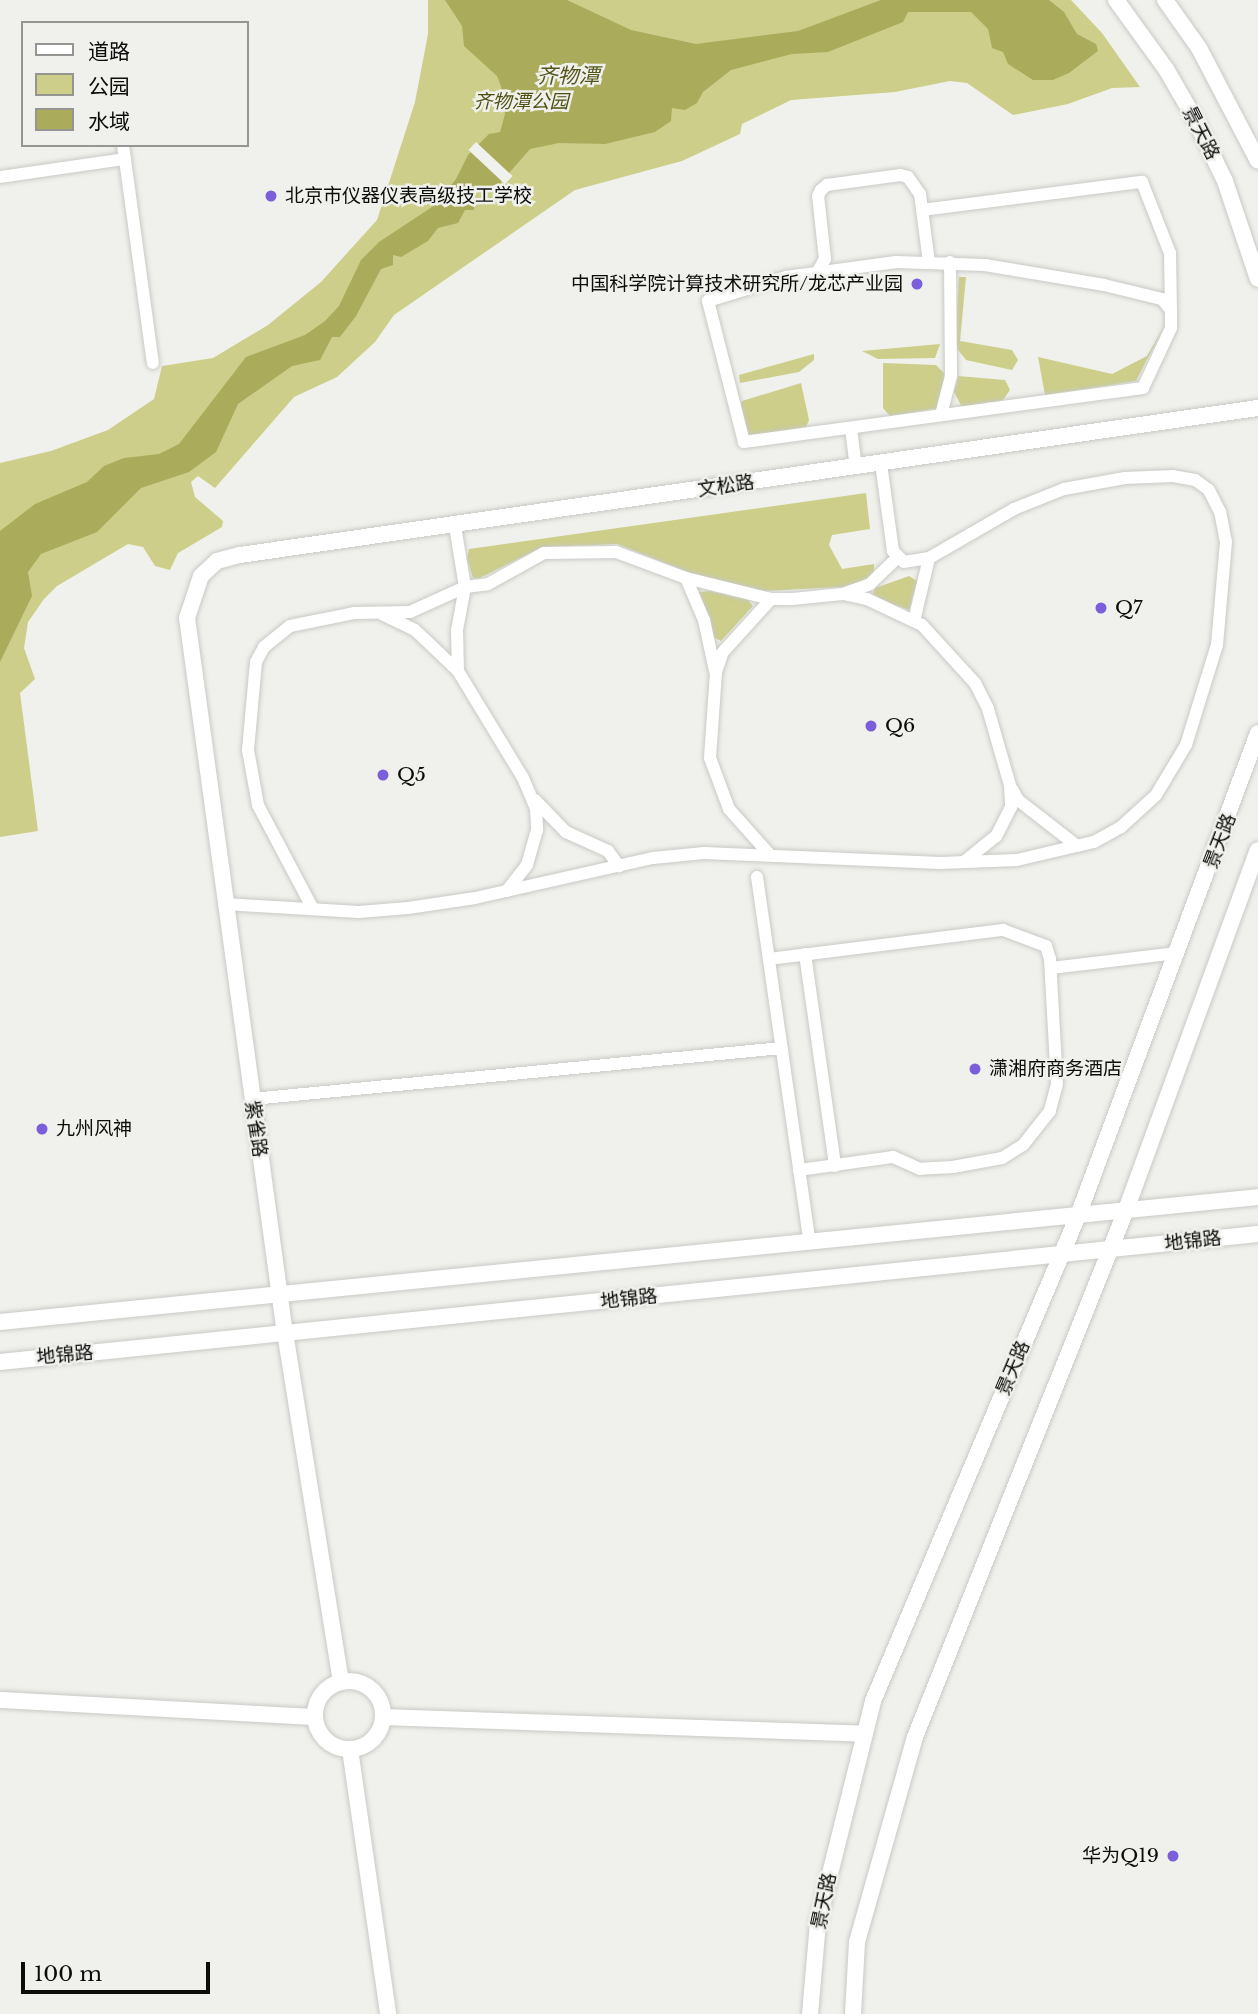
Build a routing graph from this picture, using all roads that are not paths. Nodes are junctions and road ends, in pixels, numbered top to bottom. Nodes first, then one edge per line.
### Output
1 (1116, 0) edge
2 (1165, 0) edge
3 (123, 147) edge
4 (125, 159) junction
5 (1258, 161) edge
6 (0, 177) edge
7 (922, 210) junction
8 (929, 262) junction
9 (950, 262) junction
10 (818, 271) junction
11 (1258, 279) edge
12 (1171, 310) junction
13 (153, 363) dead end
14 (1258, 408) edge
15 (941, 415) junction
16 (851, 428) junction
17 (881, 463) junction
18 (856, 467) junction
19 (455, 526) junction
20 (898, 557) junction
21 (929, 558) junction
22 (201, 576) joint
23 (686, 578) junction
24 (465, 587) junction
25 (843, 594) junction
26 (771, 599) junction
27 (382, 614) junction
28 (914, 621) junction
29 (458, 671) junction
30 (716, 672) junction
31 (1258, 733) edge
32 (1010, 785) junction
33 (531, 794) junction
34 (1077, 846) junction
35 (1258, 850) edge
36 (770, 855) junction
37 (965, 861) junction
38 (619, 866) junction
39 (757, 877) dead end
40 (507, 891) junction
41 (224, 904) junction
42 (313, 909) junction
43 (1177, 953) junction
44 (805, 954) junction
45 (769, 959) junction
46 (1051, 968) junction
47 (782, 1048) junction
48 (252, 1099) junction
49 (835, 1166) junction
50 (799, 1170) junction
51 (1258, 1197) edge
52 (1126, 1210) junction
53 (1079, 1213) junction
54 (1258, 1234) edge
55 (810, 1243) junction
56 (1109, 1250) junction
57 (1060, 1255) junction
58 (280, 1297) junction
59 (0, 1322) edge
60 (285, 1334) junction
61 (0, 1362) edge
62 (341, 1682) junction
63 (0, 1700) edge
64 (315, 1717) junction
65 (383, 1717) junction
66 (864, 1734) junction
67 (350, 1749) junction
68 (388, 2014) edge
69 (810, 2014) edge
70 (853, 2014) edge

1 - 11 street, 景天路
2 - 5 street, 景天路
3 - 4 street
4 - 6 street
4 - 13 street
7 - 8 street
7 - 10 street
7 - 12 street
8 - 9 street
8 - 10 street
9 - 12 street
9 - 15 street
10 - 16 street
12 - 15 street
14 - 17 street, 文松路
15 - 16 street
16 - 18 street
17 - 18 street, 文松路
17 - 20 street
18 - 19 street, 文松路
19 - 22 street, 文松路
19 - 24 street
20 - 21 street
20 - 25 street
21 - 28 street
21 - 34 street
22 - 41 street, 紫雀路
23 - 24 street
23 - 26 street
23 - 30 street
24 - 27 street
24 - 29 street
25 - 26 street
25 - 28 street
26 - 30 street
27 - 29 street
27 - 42 street
28 - 32 street
29 - 33 street
30 - 36 street
31 - 43 street, 景天路
32 - 34 street
32 - 37 street
33 - 38 street
33 - 40 street
34 - 37 street
35 - 52 street, 景天路
36 - 37 street
36 - 38 street
38 - 40 street
39 - 45 street
40 - 42 street
41 - 42 street
41 - 48 street, 紫雀路
43 - 46 street
43 - 53 street, 景天路
44 - 45 street
44 - 46 street
44 - 49 street
45 - 47 street
46 - 49 street
47 - 48 street
47 - 50 street
48 - 58 street, 紫雀路
49 - 50 street
50 - 55 street
51 - 52 street, 地锦路
52 - 53 street, 地锦路
52 - 56 street, 景天路
53 - 55 street, 地锦路
53 - 57 street, 景天路
54 - 56 street, 地锦路
55 - 58 street, 地锦路
56 - 57 street, 地锦路
56 - 70 street, 景天路
57 - 60 street, 地锦路
57 - 66 street, 景天路
58 - 59 street, 地锦路
58 - 60 street, 紫雀路
60 - 61 street, 地锦路
60 - 62 street, 紫雀路
62 - 64 street
62 - 65 street
63 - 64 street
64 - 67 street
65 - 66 street
65 - 67 street
66 - 69 street, 景天路
67 - 68 street

